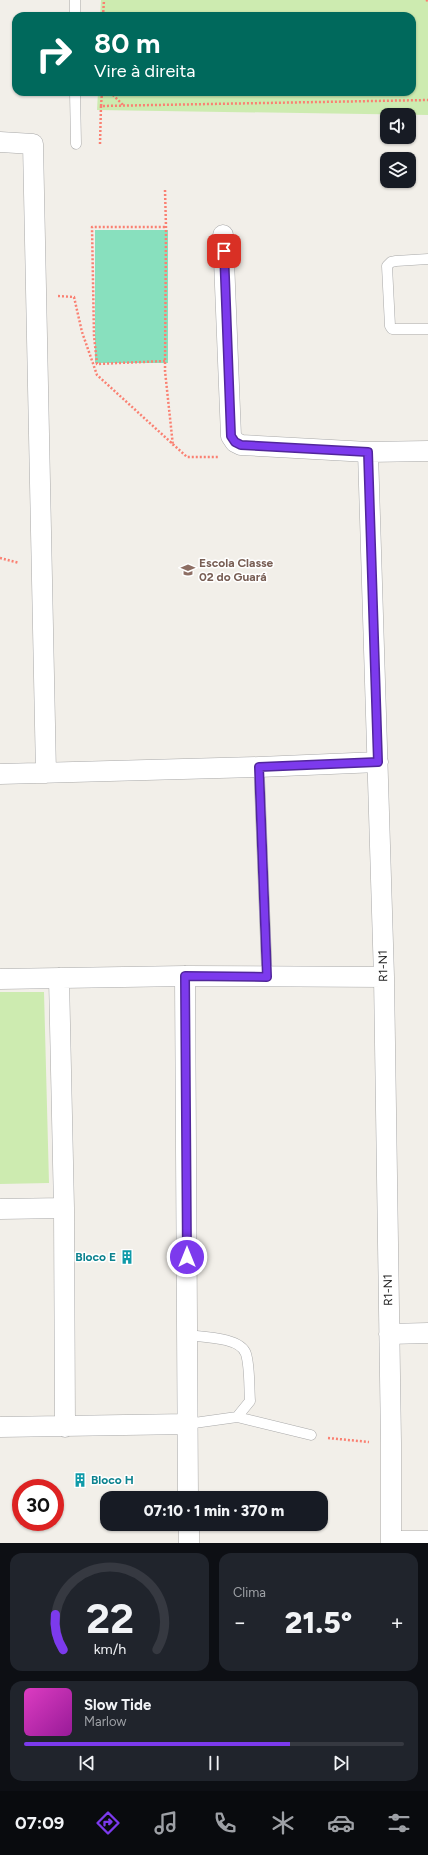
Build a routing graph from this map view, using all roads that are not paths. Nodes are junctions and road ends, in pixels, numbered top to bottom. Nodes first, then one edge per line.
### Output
1 (75, 0) edge
2 (75, 12) edge
3 (75, 96) edge
4 (1, 141) edge
5 (76, 144) dead end
6 (223, 235) dead end
7 (428, 259) edge
8 (428, 329) edge
9 (368, 452) junction
10 (428, 452) edge
11 (378, 762) junction
12 (259, 767) junction
13 (46, 773) junction
14 (0, 774) edge
15 (185, 976) junction
16 (267, 977) junction
17 (384, 977) junction
18 (59, 978) junction
19 (0, 979) edge
20 (64, 1208) junction
21 (0, 1209) edge
22 (428, 1333) edge
23 (389, 1334) junction
24 (187, 1335) junction
25 (237, 1417) junction
26 (187, 1424) junction
27 (65, 1426) junction
28 (0, 1427) edge
29 (311, 1435) road end
30 (188, 1491) edge
31 (189, 1531) edge
32 (428, 1541) edge
33 (391, 1542) edge
34 (189, 1543) edge

1 - 2 lane
3 - 5 lane
4 - 13 street
6 - 9 street
7 - 8 lane
9 - 10 street
9 - 11 street, R1-N1
11 - 12 street
11 - 17 street, R1-N1
12 - 13 street
12 - 16 lane
13 - 14 street
15 - 16 street
15 - 18 street
15 - 24 street
16 - 17 street
17 - 23 street, R1-N1
18 - 19 street
18 - 20 street
20 - 21 street
20 - 27 street
22 - 23 street
23 - 33 street, R1-N1
24 - 25 lane
24 - 26 street
25 - 26 lane
25 - 29 lane
26 - 27 street
26 - 30 street
27 - 28 street
31 - 34 street
32 - 33 street

